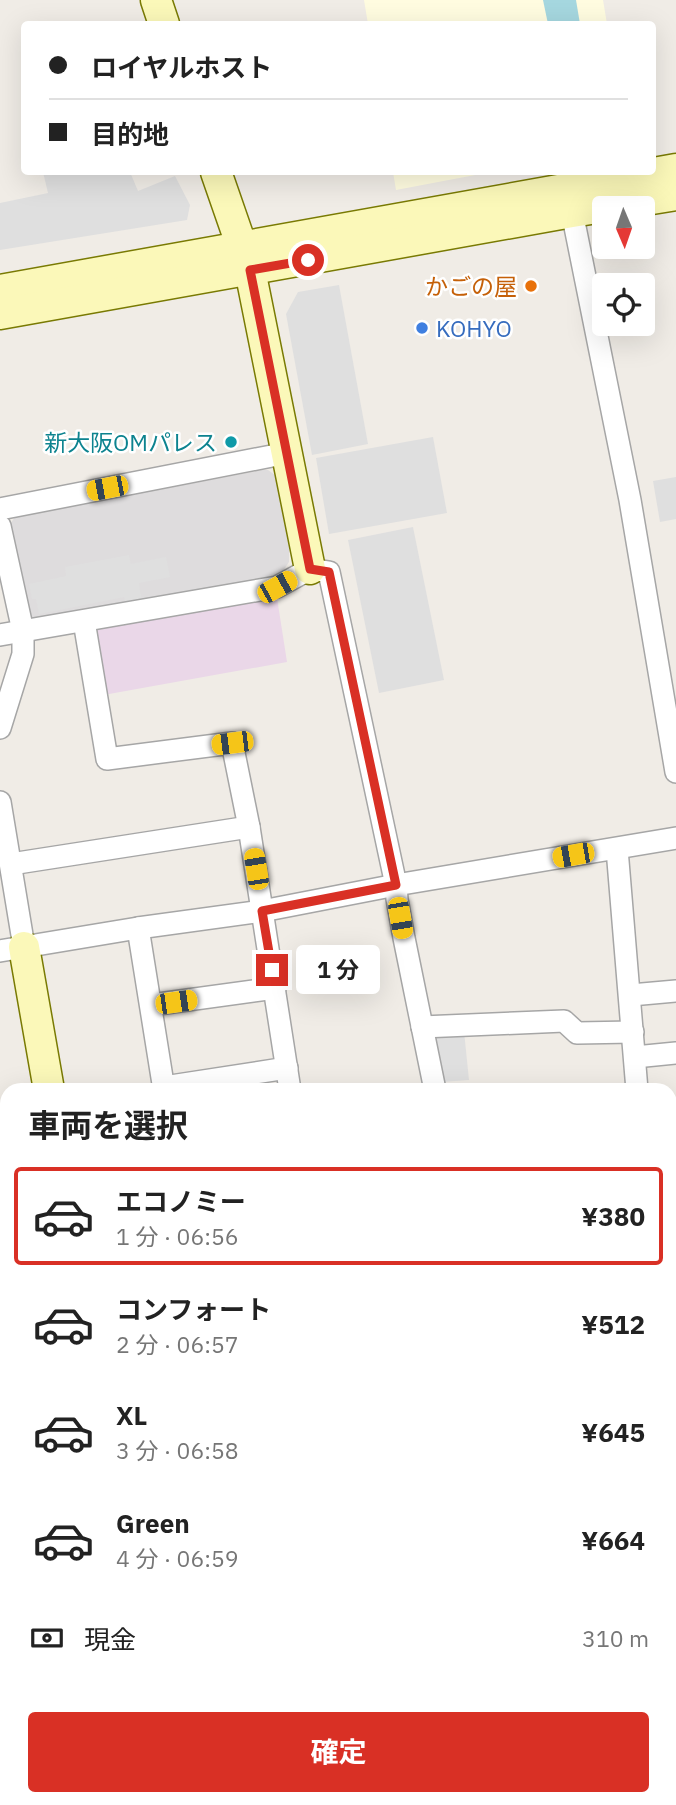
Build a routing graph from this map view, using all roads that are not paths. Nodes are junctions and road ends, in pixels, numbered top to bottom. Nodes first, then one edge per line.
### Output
1 (156, 0) edge
2 (163, 21) edge
3 (676, 169) edge
4 (656, 173) edge
5 (217, 175) edge
6 (647, 175) edge
7 (676, 195) edge
8 (572, 212) junction
9 (246, 259) junction
10 (0, 290) edge
11 (0, 314) edge
12 (287, 453) junction
13 (0, 509) edge
14 (0, 526) edge
15 (310, 569) junction
16 (84, 621) junction
17 (23, 631) junction
18 (0, 635) edge
19 (0, 728) edge
20 (676, 772) edge
21 (0, 802) edge
22 (249, 827) junction
23 (676, 838) edge
24 (617, 849) junction
25 (11, 864) junction
26 (396, 885) junction
27 (262, 911) junction
28 (138, 928) junction
29 (12, 949) edge
30 (275, 988) junction
31 (676, 991) edge
32 (631, 995) junction
33 (151, 1005) junction
34 (422, 1027) junction
35 (633, 1032) junction
36 (676, 1053) edge
37 (635, 1057) junction
38 (287, 1068) junction
39 (47, 1083) edge
40 (163, 1083) edge
41 (195, 1083) edge
42 (289, 1083) edge
43 (434, 1083) edge
44 (637, 1083) edge

1 - 2 street
3 - 4 street
5 - 9 street
6 - 9 street
7 - 8 street
8 - 9 street
8 - 20 street
9 - 10 street
9 - 11 street
9 - 12 street
12 - 13 street
12 - 15 street
14 - 17 street
15 - 16 street
15 - 26 street
16 - 17 street
16 - 22 street
17 - 18 street
17 - 19 street
21 - 25 street
22 - 25 street
22 - 27 street
23 - 24 street
24 - 26 street
24 - 32 street
25 - 29 street
26 - 27 street
26 - 34 street
27 - 28 street
27 - 30 street
28 - 29 street
28 - 33 street
29 - 39 street
30 - 33 street
30 - 38 street
31 - 32 street
32 - 35 street
33 - 40 street
34 - 35 street
34 - 43 street
35 - 37 street
36 - 37 street
37 - 44 street
38 - 41 street
38 - 42 street

